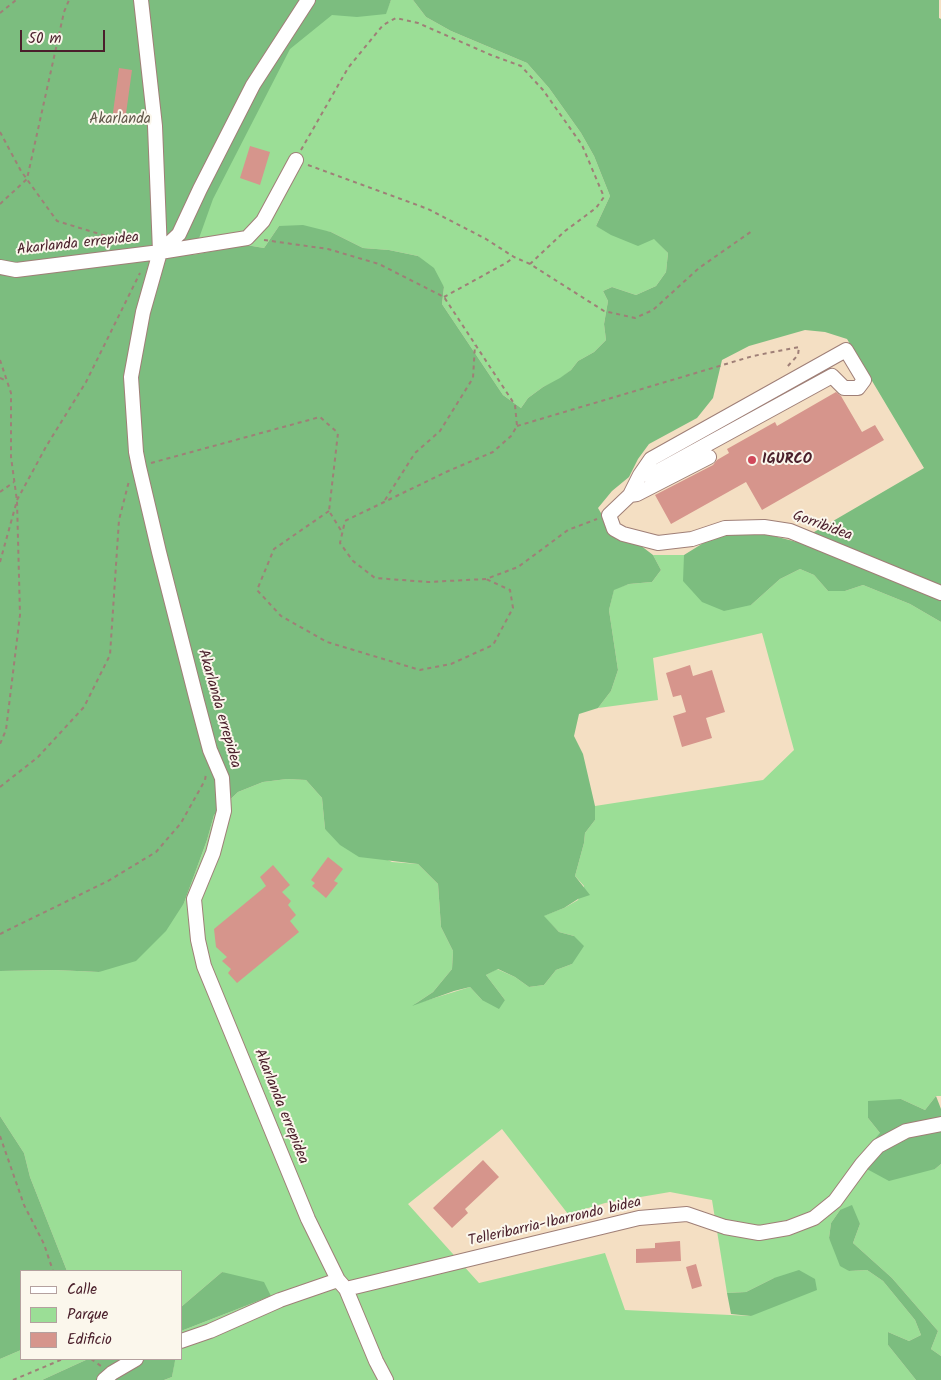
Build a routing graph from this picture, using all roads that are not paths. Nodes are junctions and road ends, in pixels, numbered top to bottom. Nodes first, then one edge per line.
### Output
1 (141, 0) edge
2 (308, 0) edge
3 (296, 160) road end
4 (160, 252) junction
5 (0, 267) edge
6 (709, 457) dead end
7 (640, 476) junction
8 (630, 495) junction
9 (941, 593) edge
10 (941, 1124) edge
11 (342, 1285) junction
12 (182, 1341) edge
13 (134, 1360) edge
14 (104, 1380) edge
15 (386, 1380) edge

1 - 4 street, Akarlanda errepidea
2 - 4 street
3 - 4 street
4 - 5 street, Akarlanda errepidea
4 - 11 street, Akarlanda errepidea
6 - 8 street
7 - 7 street
7 - 8 street
8 - 9 street, Gorribidea
10 - 11 street, Telleribarria-Ibarrondo bidea
11 - 12 street, Telleribarria-Ibarrondo bidea
11 - 15 street, Akarlanda errepidea
13 - 14 street

